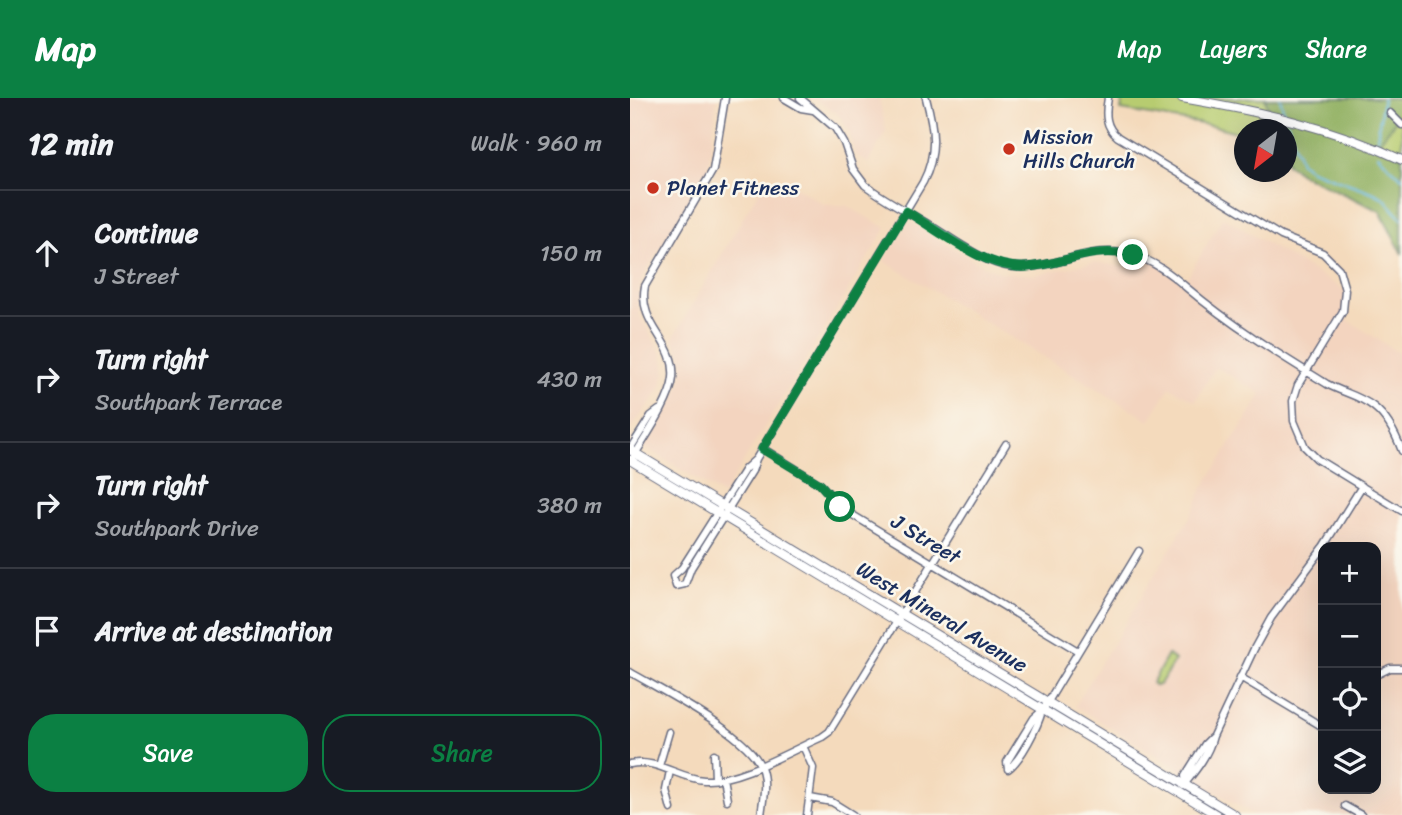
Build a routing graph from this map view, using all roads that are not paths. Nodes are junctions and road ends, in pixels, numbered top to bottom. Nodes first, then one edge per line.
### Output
1 (724, 98) edge
2 (784, 98) edge
3 (800, 98) edge
4 (926, 98) edge
5 (1108, 98) edge
6 (1182, 98) edge
7 (813, 110) junction
8 (1390, 113) dead end
9 (1402, 125) edge
10 (1402, 160) edge
11 (906, 211) junction
12 (1307, 371) junction
13 (1006, 444) dead end
14 (762, 449) junction
15 (1402, 451) edge
16 (631, 454) edge
17 (1362, 486) junction
18 (723, 511) junction
19 (1402, 512) edge
20 (1328, 542) edge
21 (1139, 551) dead end
22 (1318, 556) edge
23 (934, 564) junction
24 (901, 618) junction
25 (1078, 651) junction
26 (1402, 668) edge
27 (630, 672) edge
28 (1381, 672) edge
29 (1240, 677) junction
30 (1045, 706) junction
31 (1318, 724) edge
32 (669, 732) dead end
33 (803, 746) junction
34 (714, 754) dead end
35 (630, 764) edge
36 (761, 764) junction
37 (659, 766) junction
38 (670, 771) junction
39 (723, 778) junction
40 (715, 779) junction
41 (1183, 786) junction
42 (810, 798) junction
43 (727, 800) dead end
44 (1345, 806) dead end
45 (671, 809) dead end
46 (761, 815) edge
47 (807, 815) edge
48 (853, 815) edge
49 (1217, 815) edge
50 (1235, 815) edge
51 (1361, 815) edge

1 - 16 street
2 - 7 street
3 - 7 street
4 - 11 street
5 - 12 street
6 - 10 main road
7 - 11 street
8 - 9 street
11 - 12 street
11 - 14 street
12 - 15 street
12 - 17 street
13 - 23 street
14 - 18 street
14 - 23 street, J Street
16 - 18 main road, West Mineral Avenue
17 - 19 street
17 - 20 street
18 - 18 street
18 - 24 main road, West Mineral Avenue
21 - 25 street
22 - 29 street
23 - 24 street
23 - 25 street, J Street
24 - 30 main road, West Mineral Avenue
24 - 33 street
25 - 30 street
26 - 28 street
27 - 36 street
29 - 31 street
29 - 41 street
30 - 30 street
30 - 41 main road, West Mineral Avenue
32 - 37 street
33 - 36 street
33 - 42 street
34 - 40 street
35 - 37 street
36 - 39 street
36 - 46 street
37 - 38 street
38 - 40 street
38 - 45 street
39 - 40 street
39 - 43 street
41 - 49 main road, West Mineral Avenue
41 - 50 main road, West Mineral Avenue
42 - 47 street
42 - 48 street
44 - 51 street

